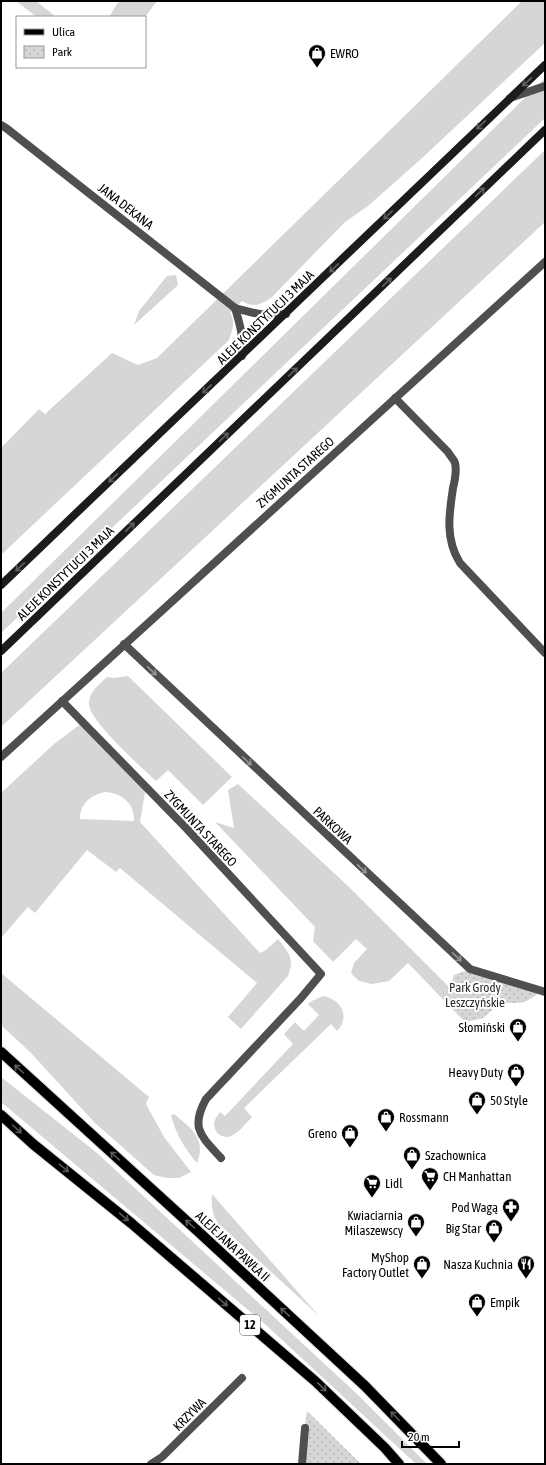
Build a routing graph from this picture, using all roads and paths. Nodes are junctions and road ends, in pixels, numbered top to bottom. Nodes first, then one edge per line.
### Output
1 (545, 65) edge
2 (545, 86) edge
3 (509, 98) junction
4 (1, 125) edge
5 (545, 130) edge
6 (545, 262) edge
7 (235, 308) junction
8 (286, 314) junction
9 (242, 356) junction
10 (395, 398) junction
11 (1, 585) edge
12 (124, 644) junction
13 (1, 651) edge
14 (545, 653) edge
15 (62, 701) junction
16 (1, 757) edge
17 (545, 992) edge
18 (1, 1052) edge
19 (1, 1115) edge
20 (221, 1158) dead end
21 (242, 1378) dead end
22 (304, 1428) dead end
23 (151, 1464) edge
24 (302, 1464) edge
25 (399, 1464) edge
26 (441, 1464) edge

1 -> 3 main road, ALEJE KONSTYTUCJI 3 MAJA
2 - 3 street
3 -> 8 main road, ALEJE KONSTYTUCJI 3 MAJA
4 - 7 street, JANA DEKANA
13 -> 5 main road, ALEJE KONSTYTUCJI 3 MAJA
6 - 10 street, ZYGMUNTA STAREGO
7 - 8 street, JANA DEKANA
7 - 9 street
8 - 9 main road, ALEJE KONSTYTUCJI 3 MAJA
9 -> 11 main road, ALEJE KONSTYTUCJI 3 MAJA
10 - 12 street, ZYGMUNTA STAREGO
10 - 14 street
12 - 15 street, ZYGMUNTA STAREGO
12 -> 17 street, PARKOWA
15 - 16 street, ZYGMUNTA STAREGO
15 - 20 street, ZYGMUNTA STAREGO
26 -> 18 main road, ALEJE JANA PAWŁA II / 12
19 -> 25 main road, 12
21 - 23 street, KRZYWA
22 - 24 street

